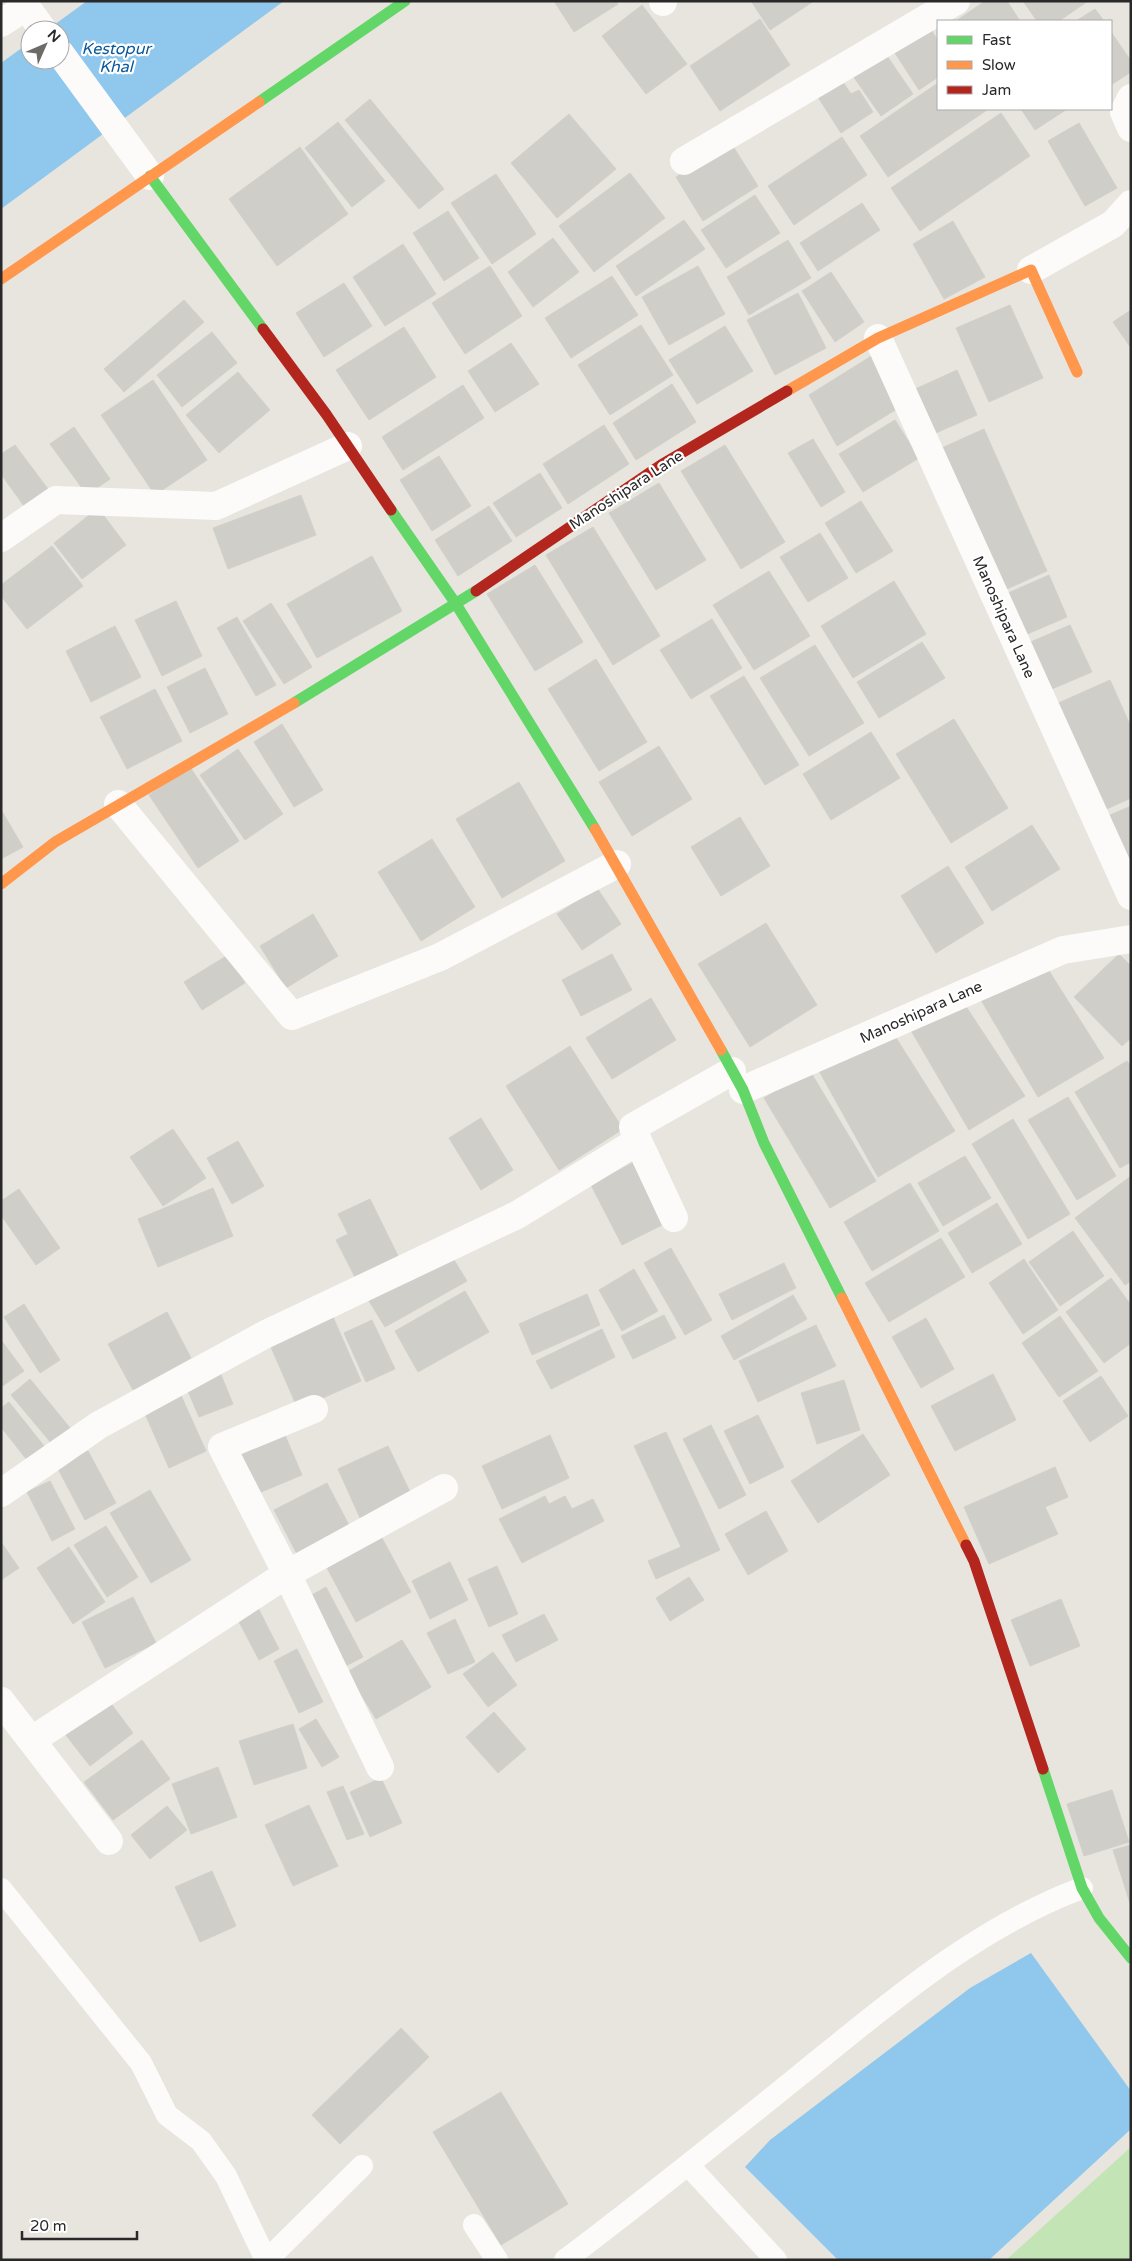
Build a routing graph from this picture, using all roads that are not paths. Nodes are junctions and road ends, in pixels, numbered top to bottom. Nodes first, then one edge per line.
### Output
1 (404, 1) edge
2 (956, 1) edge
3 (27, 3) edge
4 (37, 20) edge
5 (1, 23) edge
6 (70, 67) edge
7 (1131, 98) edge
8 (1131, 128) edge
9 (684, 161) dead end
10 (150, 176) junction
11 (1131, 204) edge
12 (1032, 270) junction
13 (1, 279) edge
14 (878, 338) junction
15 (1077, 372) dead end
16 (348, 446) junction
17 (1, 538) edge
18 (456, 604) junction
19 (118, 804) junction
20 (617, 864) junction
21 (1, 884) edge
22 (1131, 896) edge
23 (1131, 939) edge
24 (738, 1080) junction
25 (638, 1141) junction
26 (674, 1218) dead end
27 (314, 1409) dead end
28 (444, 1488) dead end
29 (1, 1493) edge
30 (287, 1574) junction
31 (1, 1701) edge
32 (32, 1740) junction
33 (380, 1767) dead end
34 (109, 1840) dead end
35 (1082, 1888) junction
36 (1, 1889) edge
37 (1131, 1958) edge
38 (362, 2166) dead end
39 (689, 2166) junction
40 (474, 2225) dead end
41 (267, 2260) edge
42 (497, 2260) edge
43 (565, 2260) edge
44 (776, 2260) edge

1 - 10 street
2 - 9 street
3 - 4 street
3 - 5 street
6 - 10 street
7 - 8 street
10 - 13 street
10 - 16 street
11 - 12 street
12 - 14 street, Manoshipara Lane
12 - 15 street
14 - 18 street, Manoshipara Lane
14 - 22 street, Manoshipara Lane
16 - 17 street
16 - 18 street
18 - 19 street, Manoshipara Lane
18 - 20 street
19 - 20 street
19 - 21 street, Manoshipara Lane
20 - 24 street
23 - 24 street, Manoshipara Lane
24 - 25 street, Manoshipara Lane
24 - 35 street
25 - 26 street
25 - 29 street
27 - 30 street
28 - 30 street
30 - 32 street
30 - 33 street
31 - 32 street
32 - 34 street
35 - 37 street
35 - 39 lane
36 - 41 lane
38 - 41 lane
39 - 43 lane
39 - 44 lane
40 - 42 lane

